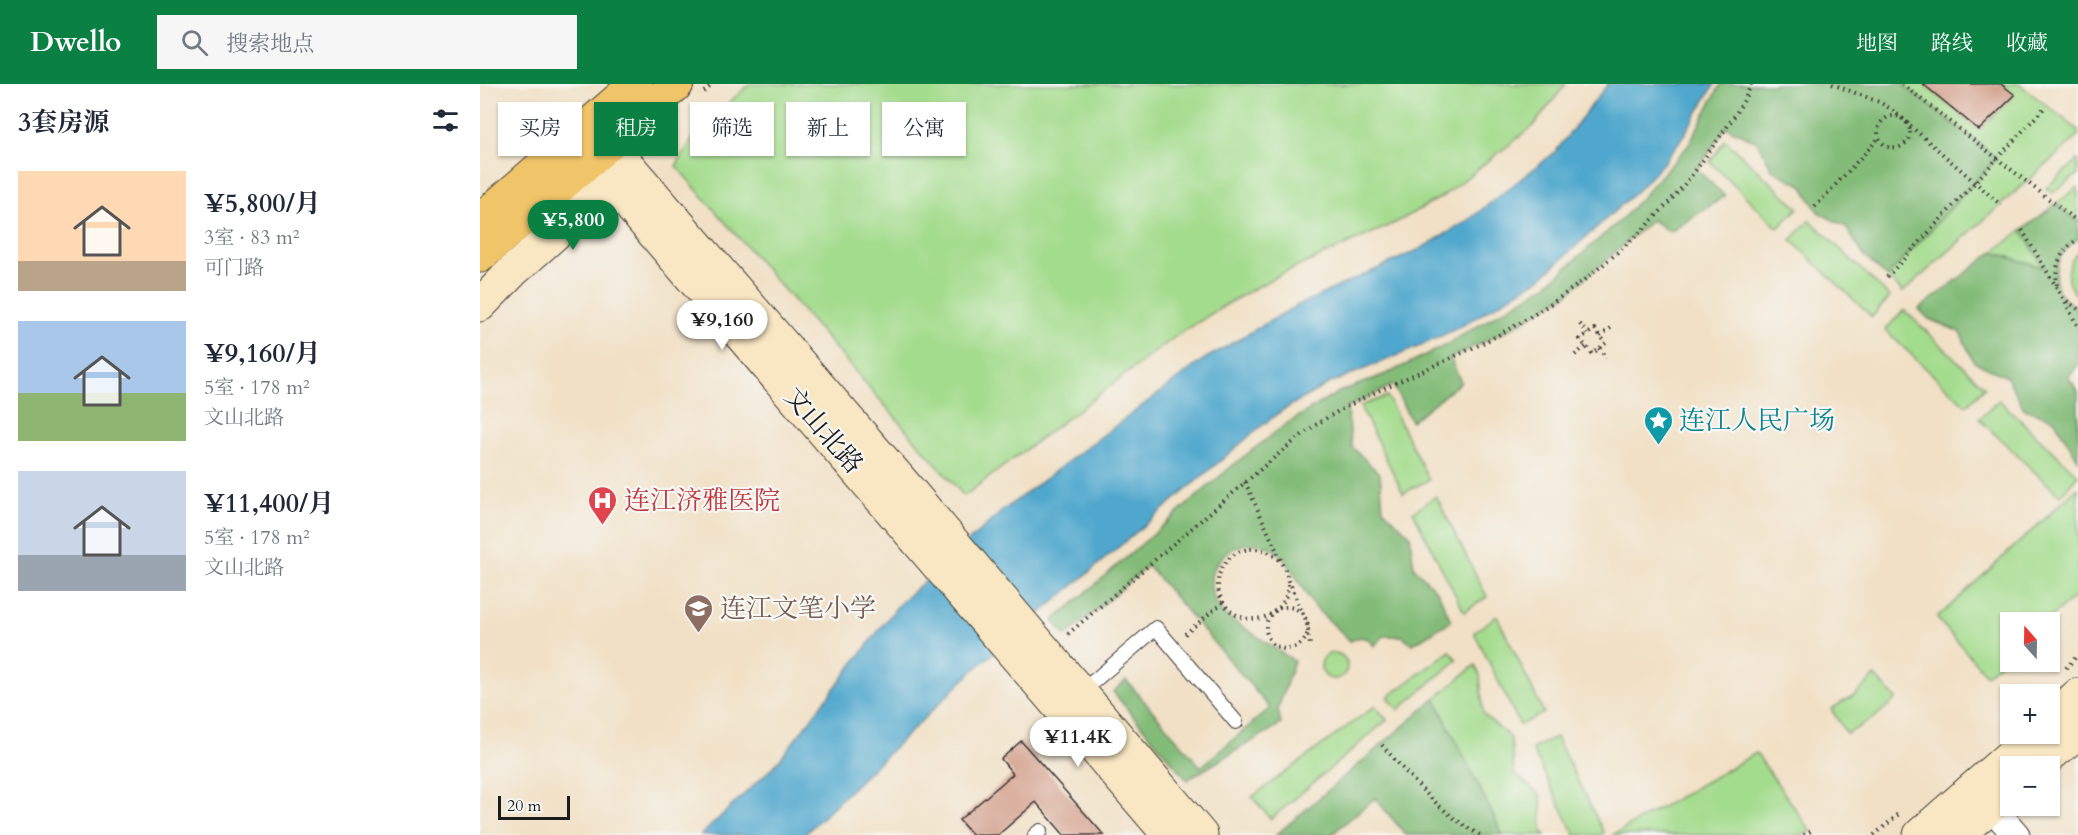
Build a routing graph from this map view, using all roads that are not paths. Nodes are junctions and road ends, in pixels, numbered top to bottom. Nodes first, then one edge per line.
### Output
1 (636, 84) edge
2 (676, 84) edge
3 (626, 102) edge
4 (656, 102) edge
5 (594, 154) edge
6 (594, 156) edge
7 (599, 156) edge
8 (604, 156) edge
9 (480, 220) edge
10 (480, 256) edge
11 (480, 305) edge
12 (2078, 695) edge
13 (1070, 701) junction
14 (2060, 711) edge
15 (1236, 722) dead end
16 (2078, 732) edge
17 (2024, 744) edge
18 (2049, 756) edge
19 (2000, 798) edge
20 (2008, 816) edge
21 (1168, 835) edge
22 (1201, 835) edge
23 (1920, 835) edge
24 (1957, 835) edge
25 (2016, 835) edge

1 - 3 main road
2 - 4 main road
5 - 9 main road
6 - 10 main road
7 - 11 main road
8 - 13 main road, 文山北路
12 - 14 main road
13 - 15 lane
13 - 21 main road
13 - 22 main road
16 - 18 main road
17 - 23 main road
19 - 24 main road
20 - 25 street

